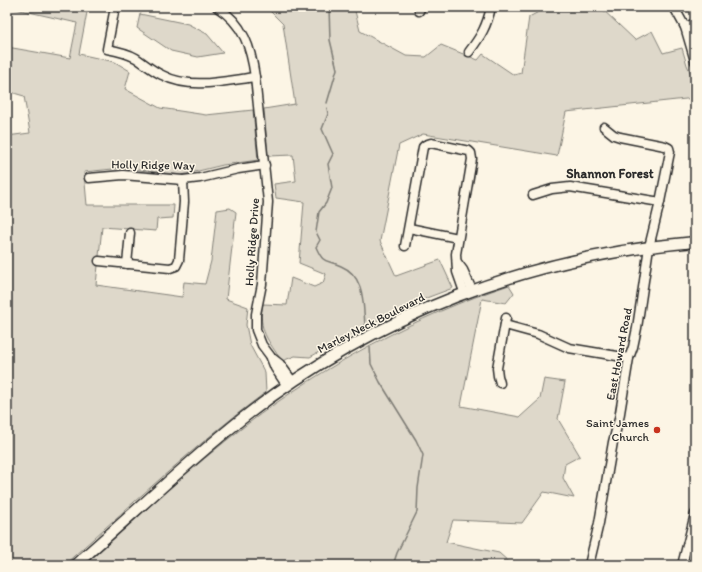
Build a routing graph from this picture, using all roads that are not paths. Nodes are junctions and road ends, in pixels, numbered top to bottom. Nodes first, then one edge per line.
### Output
1 (115, 7) edge
2 (217, 7) edge
3 (491, 7) edge
4 (674, 7) edge
5 (695, 23) edge
6 (685, 27) junction
7 (469, 52) dead end
8 (695, 61) edge
9 (255, 78) junction
10 (604, 126) dead end
11 (265, 165) junction
12 (89, 178) dead end
13 (184, 180) junction
14 (533, 195) dead end
15 (660, 202) junction
16 (409, 228) junction
17 (130, 233) dead end
18 (458, 238) junction
19 (695, 242) edge
20 (405, 246) dead end
21 (649, 247) junction
22 (99, 261) dead end
23 (127, 264) junction
24 (468, 291) junction
25 (629, 358) junction
26 (500, 383) dead end
27 (290, 384) junction
28 (695, 514) edge
29 (75, 565) edge
30 (589, 565) edge
31 (682, 565) edge

1 - 9 street
2 - 9 street, Holly Ridge Drive
3 - 7 street
4 - 6 street
5 - 6 street
6 - 8 street
9 - 11 street, Holly Ridge Drive
10 - 15 street, East Howard Road
11 - 13 street, Holly Ridge Way
11 - 27 street, Holly Ridge Drive
12 - 13 street, Holly Ridge Way
13 - 23 street
14 - 15 street
15 - 21 street, East Howard Road
16 - 18 street
16 - 18 street
16 - 20 street
17 - 23 street
18 - 24 street
19 - 21 main road, Marley Neck Boulevard
21 - 24 main road, Marley Neck Boulevard
21 - 25 street, East Howard Road
22 - 23 street
24 - 27 main road, Marley Neck Boulevard
25 - 26 street
25 - 30 street, East Howard Road
27 - 29 main road, Marley Neck Boulevard
28 - 31 street

